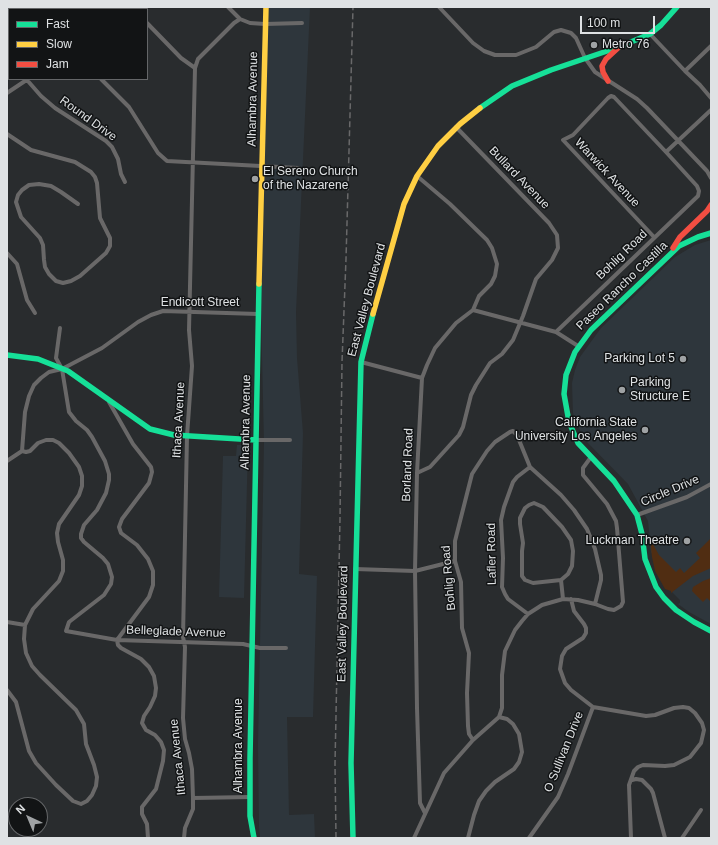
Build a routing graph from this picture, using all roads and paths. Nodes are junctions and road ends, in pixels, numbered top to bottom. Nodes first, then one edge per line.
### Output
1 (228, 7) edge
2 (266, 7) edge
3 (439, 7) edge
4 (677, 7) edge
5 (7, 17) edge
6 (240, 19) junction
7 (7, 22) edge
8 (302, 23) dead end
9 (148, 24) edge
10 (265, 24) junction
11 (650, 34) junction
12 (620, 46) junction
13 (711, 46) edge
14 (585, 58) junction
15 (195, 68) junction
16 (685, 71) junction
17 (28, 80) edge
18 (103, 80) edge
19 (608, 81) junction
20 (7, 93) edge
21 (711, 98) edge
22 (711, 110) edge
23 (456, 127) junction
24 (7, 134) edge
25 (679, 140) junction
26 (666, 152) junction
27 (194, 163) junction
28 (262, 166) junction
29 (298, 168) dead end
30 (417, 176) junction
31 (711, 178) edge
32 (125, 182) dead end
33 (78, 204) dead end
34 (711, 206) edge
35 (711, 233) edge
36 (654, 237) junction
37 (7, 253) edge
38 (669, 255) junction
39 (473, 310) junction
40 (35, 313) dead end
41 (190, 313) junction
42 (258, 314) junction
43 (521, 323) junction
44 (60, 328) dead end
45 (556, 332) junction
46 (578, 346) junction
47 (7, 355) edge
48 (361, 362) junction
49 (62, 369) junction
50 (422, 378) junction
51 (108, 400) junction
52 (187, 436) junction
53 (256, 440) junction
54 (290, 440) dead end
55 (22, 451) junction
56 (591, 457) junction
57 (7, 461) edge
58 (530, 467) junction
59 (417, 473) junction
60 (711, 484) edge
61 (637, 515) junction
62 (455, 560) junction
63 (355, 569) junction
64 (415, 571) junction
65 (561, 580) junction
66 (563, 599) junction
67 (571, 599) junction
68 (595, 604) junction
69 (528, 614) junction
70 (7, 622) edge
71 (26, 625) junction
72 (711, 631) edge
73 (117, 640) junction
74 (185, 642) junction
75 (252, 646) junction
76 (286, 648) dead end
77 (7, 690) edge
78 (593, 707) junction
79 (499, 717) junction
80 (474, 740) junction
81 (632, 780) junction
82 (193, 798) junction
83 (250, 798) junction
84 (701, 810) dead end
85 (425, 814) junction
86 (148, 838) edge
87 (184, 838) edge
88 (254, 838) edge
89 (353, 838) edge
90 (414, 838) edge
91 (468, 838) edge
92 (529, 838) edge
93 (631, 838) edge
94 (665, 838) edge
95 (682, 838) edge

1 - 6 street
2 - 10 main road, Alhambra Avenue
3 - 14 street
4 - 11 main road, East Valley Boulevard
5 - 7 street
6 - 10 street
6 - 15 street
8 - 10 street
9 - 15 street
10 - 28 main road, Alhambra Avenue
11 - 12 main road, East Valley Boulevard
11 - 16 street
12 - 14 main road, East Valley Boulevard
12 - 19 main road
13 - 16 street
14 - 19 street
14 - 23 main road, East Valley Boulevard
15 - 27 street, Ithaca Avenue
16 - 21 street
17 - 20 street
17 - 32 street, Round Drive
18 - 27 street
19 - 25 street
22 - 25 street
23 - 30 main road, East Valley Boulevard
23 - 43 street, Bullard Avenue
24 - 33 street
25 - 26 street
25 - 31 street
26 - 36 street, Bohlig Road
26 - 36 street, Warwick Avenue
27 - 28 street
27 - 41 street, Ithaca Avenue
28 - 29 street
28 - 42 main road, Alhambra Avenue
30 - 39 street, Borland Road
30 - 48 main road, East Valley Boulevard
34 - 38 main road
35 - 38 main road, Paseo Rancho Castilla
36 - 45 street, Bohlig Road
37 - 40 street
38 - 46 main road, Paseo Rancho Castilla
39 - 43 street
39 - 50 street, Borland Road
41 - 42 street, Endicott Street
41 - 49 street, Endicott Street
41 - 52 street, Ithaca Avenue
42 - 53 main road, Alhambra Avenue
43 - 45 street
43 - 59 street
44 - 49 street
45 - 46 street
46 - 56 main road, Paseo Rancho Castilla
47 - 49 main road
48 - 50 street
48 - 63 main road, East Valley Boulevard
49 - 51 main road
49 - 55 street, Endicott Street
49 - 73 street, Belleglade Avenue
50 - 59 street, Borland Road
51 - 52 main road
51 - 73 street
52 - 53 main road
52 - 74 street, Ithaca Avenue
53 - 54 street
53 - 75 main road, Alhambra Avenue
55 - 57 street
55 - 71 street
56 - 61 main road, Paseo Rancho Castilla
56 - 68 street
58 - 62 street, Bohlig Road
58 - 68 street
58 - 69 street, Lafler Road
59 - 64 street, Borland Road
60 - 61 street, Circle Drive
61 - 72 main road, Paseo Rancho Castilla
62 - 64 street
62 - 80 street, Bohlig Road
63 - 64 street
63 - 89 main road, East Valley Boulevard
64 - 85 street, Borland Road
65 - 65 street
65 - 66 street
66 - 67 street
66 - 69 street
67 - 68 street
67 - 78 street, O Sullivan Drive
69 - 79 street
70 - 71 street
71 - 77 street
73 - 74 street, Belleglade Avenue
73 - 86 street
74 - 75 street, Belleglade Avenue
74 - 82 street, Ithaca Avenue
75 - 76 street, Belleglade Avenue
75 - 83 main road, Alhambra Avenue
78 - 81 street
78 - 92 street, O Sullivan Drive
79 - 80 street
79 - 91 street
80 - 85 street
81 - 93 street
81 - 94 street
82 - 83 street
82 - 87 street, Ithaca Avenue
83 - 88 main road, Alhambra Avenue
84 - 95 street
85 - 90 street

